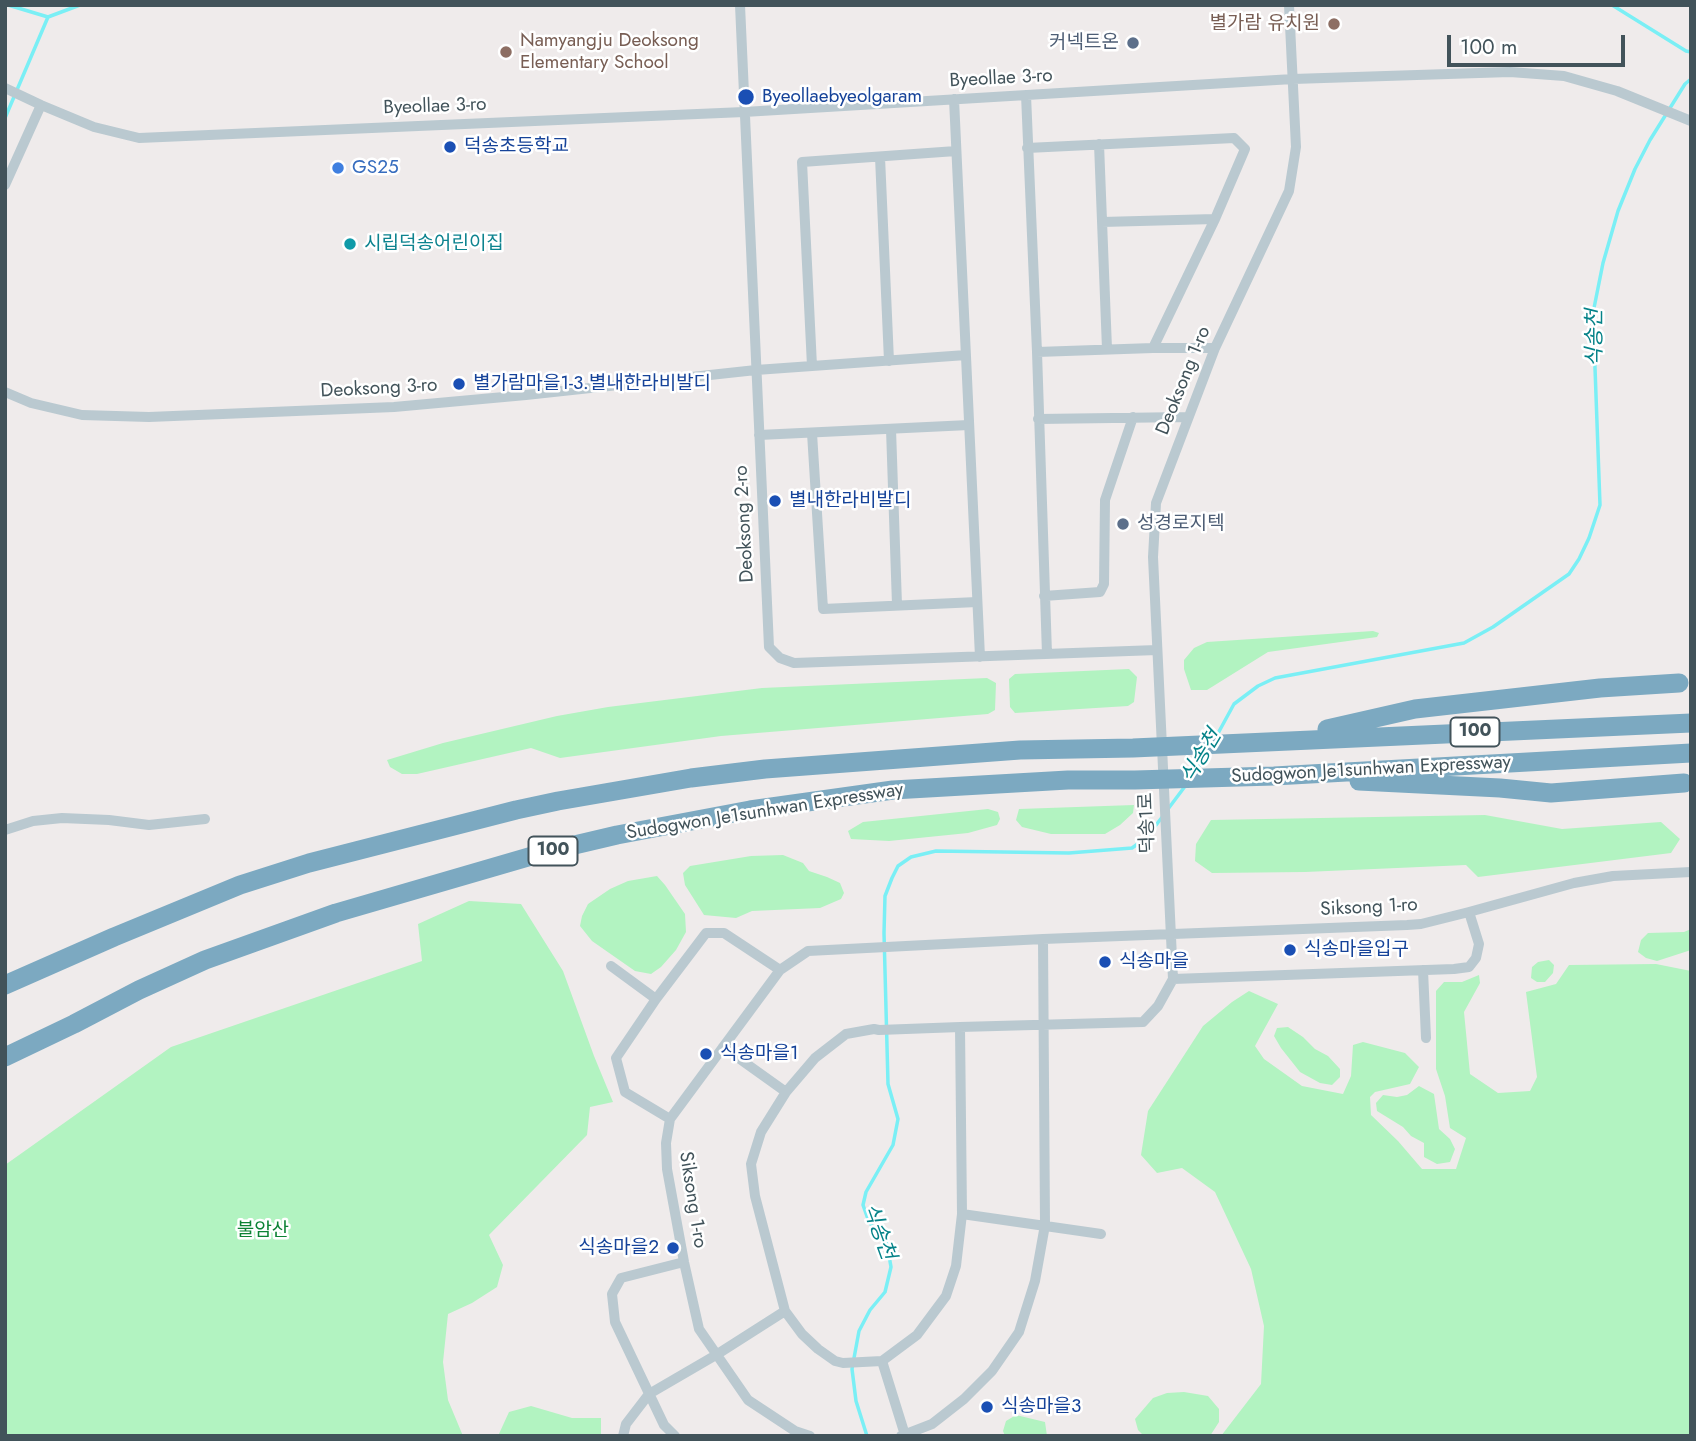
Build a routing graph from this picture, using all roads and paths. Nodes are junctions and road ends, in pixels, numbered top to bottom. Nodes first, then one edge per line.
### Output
1 (740, 5) edge
2 (1289, 5) edge
3 (1293, 79) junction
4 (5, 88) edge
5 (1026, 95) junction
6 (954, 99) junction
7 (41, 105) junction
8 (744, 111) junction
9 (1691, 121) edge
10 (1099, 144) junction
11 (1027, 148) junction
12 (956, 151) junction
13 (880, 157) junction
14 (5, 185) edge
15 (1215, 219) junction
16 (1102, 222) junction
17 (1153, 348) junction
18 (1215, 348) junction
19 (1107, 349) junction
20 (1037, 352) junction
21 (966, 355) junction
22 (889, 361) junction
23 (812, 366) junction
24 (756, 370) junction
25 (5, 392) edge
26 (1188, 416) junction
27 (1133, 418) junction
28 (1038, 419) junction
29 (969, 425) junction
30 (891, 429) junction
31 (813, 433) junction
32 (759, 435) junction
33 (1044, 596) junction
34 (977, 602) junction
35 (897, 605) junction
36 (1157, 650) junction
37 (1047, 654) junction
38 (979, 657) junction
39 (1679, 683) dead end
40 (1691, 723) edge
41 (1267, 741) junction
42 (1691, 753) edge
43 (1267, 776) junction
44 (1164, 782) joint
45 (1684, 783) dead end
46 (205, 820) dead end
47 (5, 830) edge
48 (1691, 872) edge
49 (1469, 912) junction
50 (1171, 935) junction
51 (1043, 939) junction
52 (611, 967) dead end
53 (780, 970) junction
54 (1423, 970) junction
55 (1173, 979) junction
56 (5, 985) edge
57 (656, 999) junction
58 (1045, 1025) junction
59 (960, 1027) junction
60 (1426, 1038) dead end
61 (723, 1047) junction
62 (5, 1058) edge
63 (786, 1092) junction
64 (670, 1119) junction
65 (962, 1214) junction
66 (1045, 1225) junction
67 (1101, 1234) dead end
68 (684, 1262) junction
69 (785, 1311) junction
70 (716, 1355) junction
71 (882, 1361) junction
72 (649, 1394) junction
73 (903, 1435) edge
74 (623, 1436) edge
75 (675, 1436) edge
76 (810, 1436) edge

1 - 8 street, Deoksong 2-ro
2 - 3 street, Deoksong 1-ro
3 - 5 street, Byeollae 3-ro
3 - 9 street, Byeollae 3-ro
3 - 18 street, Deoksong 1-ro
4 - 7 street, Byeollae 3-ro
5 - 6 street, Byeollae 3-ro
5 - 11 street
6 - 8 street, Byeollae 3-ro
6 - 12 street
7 - 8 street, Byeollae 3-ro
7 - 14 street
8 - 24 street, Deoksong 2-ro
10 - 11 street
10 - 15 street
10 - 16 street
11 - 20 street
12 - 13 street
12 - 21 street
13 - 22 street
13 - 23 street
15 - 16 street
15 - 17 street
16 - 19 street
17 - 18 street
17 - 19 street
18 - 26 street, Deoksong 1-ro
19 - 20 street
20 - 28 street
21 - 22 street, Deoksong 3-ro
21 - 29 street
22 - 23 street, Deoksong 3-ro
23 - 24 street, Deoksong 3-ro
24 - 25 street, Deoksong 3-ro
24 - 32 street, Deoksong 2-ro
26 - 27 street
26 - 36 street, Deoksong 1-ro
27 - 28 street
27 - 33 street
28 - 33 street
29 - 30 street
29 - 34 street
30 - 31 street
30 - 35 street
31 - 32 street
31 - 35 street
32 - 38 street, Deoksong 2-ro
33 - 37 street
34 - 35 street
34 - 38 street
36 - 37 street, Deoksong 2-ro
36 - 44 street, Deoksong 1-ro
37 - 38 street, Deoksong 2-ro
39 - 41 highway
40 - 41 highway, Sudogwon Je1sunhwan Expressway / 100
41 - 56 highway, Sudogwon Je1sunhwan Expressway / 100
42 - 43 highway, Sudogwon Je1sunhwan Expressway / 100
43 - 45 highway
43 - 62 highway, Sudogwon Je1sunhwan Expressway / 100
44 - 50 street, 덕송1로
46 - 47 street
48 - 49 street, Siksong 1-ro
49 - 50 street, Siksong 1-ro
49 - 54 street
50 - 51 street, Siksong 1-ro
50 - 55 street
51 - 53 street, Siksong 1-ro
51 - 58 street
52 - 57 street
53 - 57 street
53 - 61 street
54 - 55 street
54 - 60 street
55 - 58 street
57 - 64 street
58 - 59 street
58 - 66 street
59 - 63 street
59 - 65 street
61 - 63 street
61 - 64 street
63 - 69 street
64 - 68 street, Siksong 1-ro
65 - 66 street
65 - 71 street
66 - 67 street
66 - 73 street
68 - 70 street, Siksong 1-ro
68 - 72 street
69 - 70 street
69 - 71 street
70 - 72 street
70 - 76 street, Siksong 1-ro
71 - 73 street
72 - 74 street
72 - 75 street

